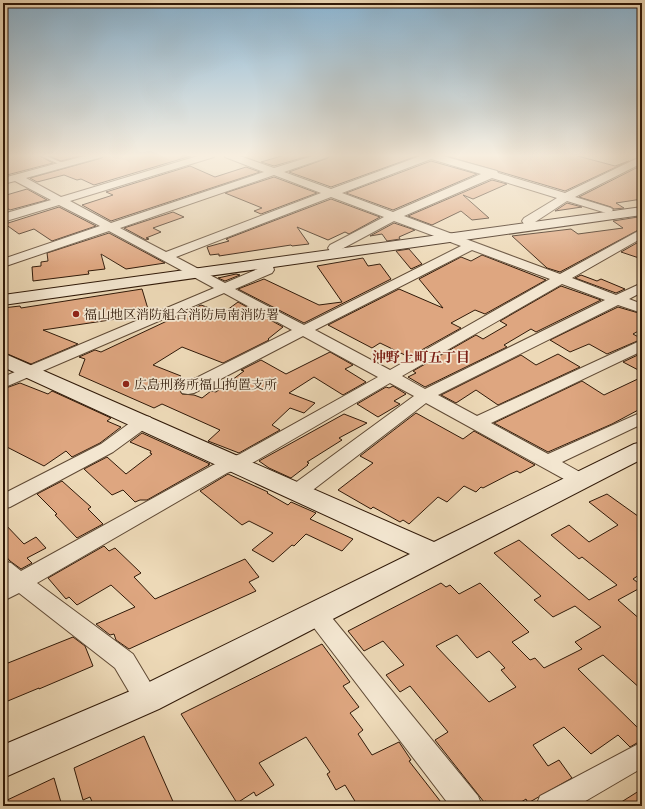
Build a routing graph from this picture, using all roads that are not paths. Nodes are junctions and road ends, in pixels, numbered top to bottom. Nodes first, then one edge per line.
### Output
1 (44, 193) edge
2 (85, 193) edge
3 (211, 193) edge
4 (333, 193) joint
5 (449, 193) edge
6 (553, 193) edge
7 (574, 193) edge
8 (566, 197) junction
9 (59, 201) junction
10 (607, 210) junction
11 (640, 211) edge
12 (394, 216) junction
13 (3, 218) edge
14 (528, 221) junction
15 (108, 228) junction
16 (642, 233) edge
17 (445, 235) junction
18 (472, 245) junction
19 (334, 248) junction
20 (165, 257) junction
21 (3, 263) edge
22 (266, 263) junction
23 (189, 271) junction
24 (563, 278) junction
25 (642, 287) edge
26 (224, 289) junction
27 (3, 293) edge
28 (618, 299) junction
29 (3, 300) edge
30 (642, 309) edge
31 (303, 331) junction
32 (642, 345) edge
33 (3, 359) edge
34 (32, 371) junction
35 (388, 376) junction
36 (3, 383) edge
37 (188, 389) dead end
38 (424, 396) junction
39 (642, 417) edge
40 (144, 421) junction
41 (477, 423) junction
42 (642, 449) edge
43 (235, 462) junction
44 (547, 462) junction
45 (580, 480) junction
46 (298, 491) junction
47 (3, 502) edge
48 (436, 554) junction
49 (9, 581) edge
50 (316, 614) junction
51 (147, 699) junction
52 (642, 754) edge
53 (3, 762) edge
54 (468, 806) edge
55 (550, 806) edge

1 - 9 street
2 - 9 street
3 - 15 street
4 - 12 street
4 - 20 street
5 - 12 street
6 - 8 street
7 - 8 street
8 - 10 street
8 - 14 street
9 - 13 street
9 - 15 street
10 - 11 street
10 - 14 street
11 - 17 street
12 - 17 street
12 - 19 street
14 - 17 street
15 - 20 street
15 - 21 street
16 - 24 street
17 - 18 street
17 - 19 street
17 - 22 street
18 - 24 street
18 - 31 street
19 - 23 street
20 - 23 street
22 - 23 street
22 - 26 street
23 - 26 street
23 - 27 street
23 - 29 street
24 - 28 street
24 - 35 street
25 - 28 street
26 - 31 street
26 - 34 street
28 - 30 street
28 - 38 street
31 - 35 street
31 - 37 street
32 - 41 street
33 - 34 street
34 - 36 street
34 - 40 street
35 - 38 street
35 - 43 street
38 - 41 street
38 - 46 street
39 - 44 street
40 - 43 street
40 - 47 street
41 - 44 street
42 - 45 street
43 - 46 street
43 - 49 street
44 - 45 street
45 - 48 street
46 - 48 street
48 - 50 street
49 - 51 street
50 - 51 street
50 - 54 street
51 - 53 street
52 - 55 street

